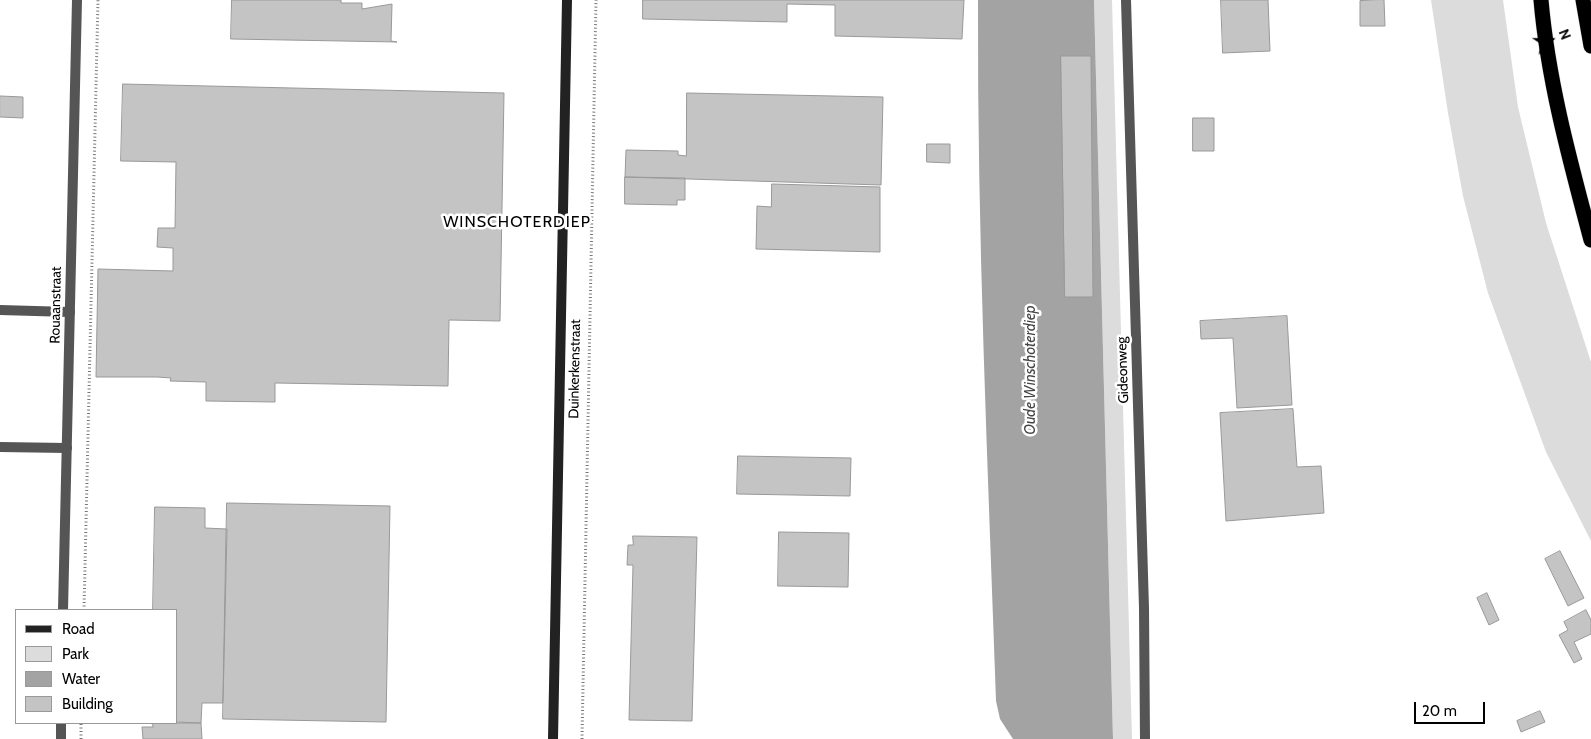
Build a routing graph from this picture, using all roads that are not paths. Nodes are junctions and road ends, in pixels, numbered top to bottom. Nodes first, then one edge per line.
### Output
1 (76, 0) edge
2 (567, 0) edge
3 (1126, 0) edge
4 (1540, 0) edge
5 (1583, 0) edge
6 (1591, 46) edge
7 (1591, 240) edge
8 (0, 310) edge
9 (70, 312) junction
10 (0, 446) edge
11 (67, 448) junction
12 (63, 609) edge
13 (61, 724) edge
14 (61, 739) edge
15 (554, 739) edge
16 (1146, 739) edge

1 - 9 street, Rouaanstraat
2 - 15 main road, Duinkerkenstraat
3 - 16 street, Gideonweg
4 - 7 highway
5 - 6 highway
8 - 9 street
9 - 11 street, Rouaanstraat
10 - 11 street
11 - 12 street, Rouaanstraat
13 - 14 street

